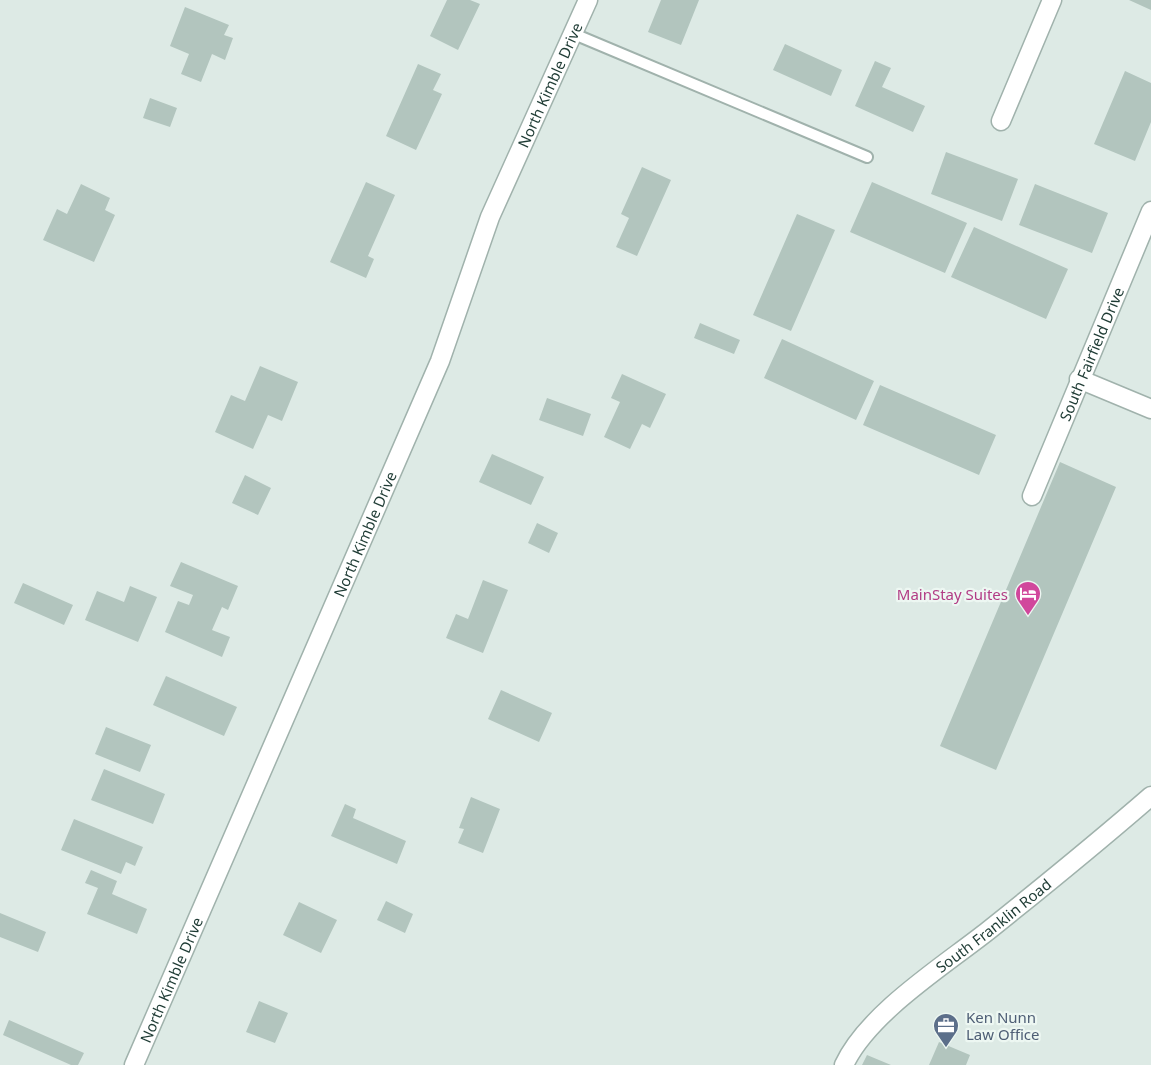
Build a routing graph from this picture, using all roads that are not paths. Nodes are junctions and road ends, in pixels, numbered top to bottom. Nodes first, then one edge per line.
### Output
1 (588, 0) edge
2 (1052, 0) edge
3 (574, 34) junction
4 (1002, 122) dead end
5 (867, 157) dead end
6 (1151, 211) edge
7 (1079, 379) junction
8 (1151, 409) edge
9 (1032, 496) dead end
10 (1151, 796) edge
11 (134, 1065) edge
12 (844, 1065) edge

1 - 3 street, North Kimble Drive
2 - 4 street
3 - 5 lane
3 - 11 street, North Kimble Drive
6 - 7 street, South Fairfield Drive
7 - 8 street
7 - 9 street, South Fairfield Drive
10 - 12 street, South Franklin Road

